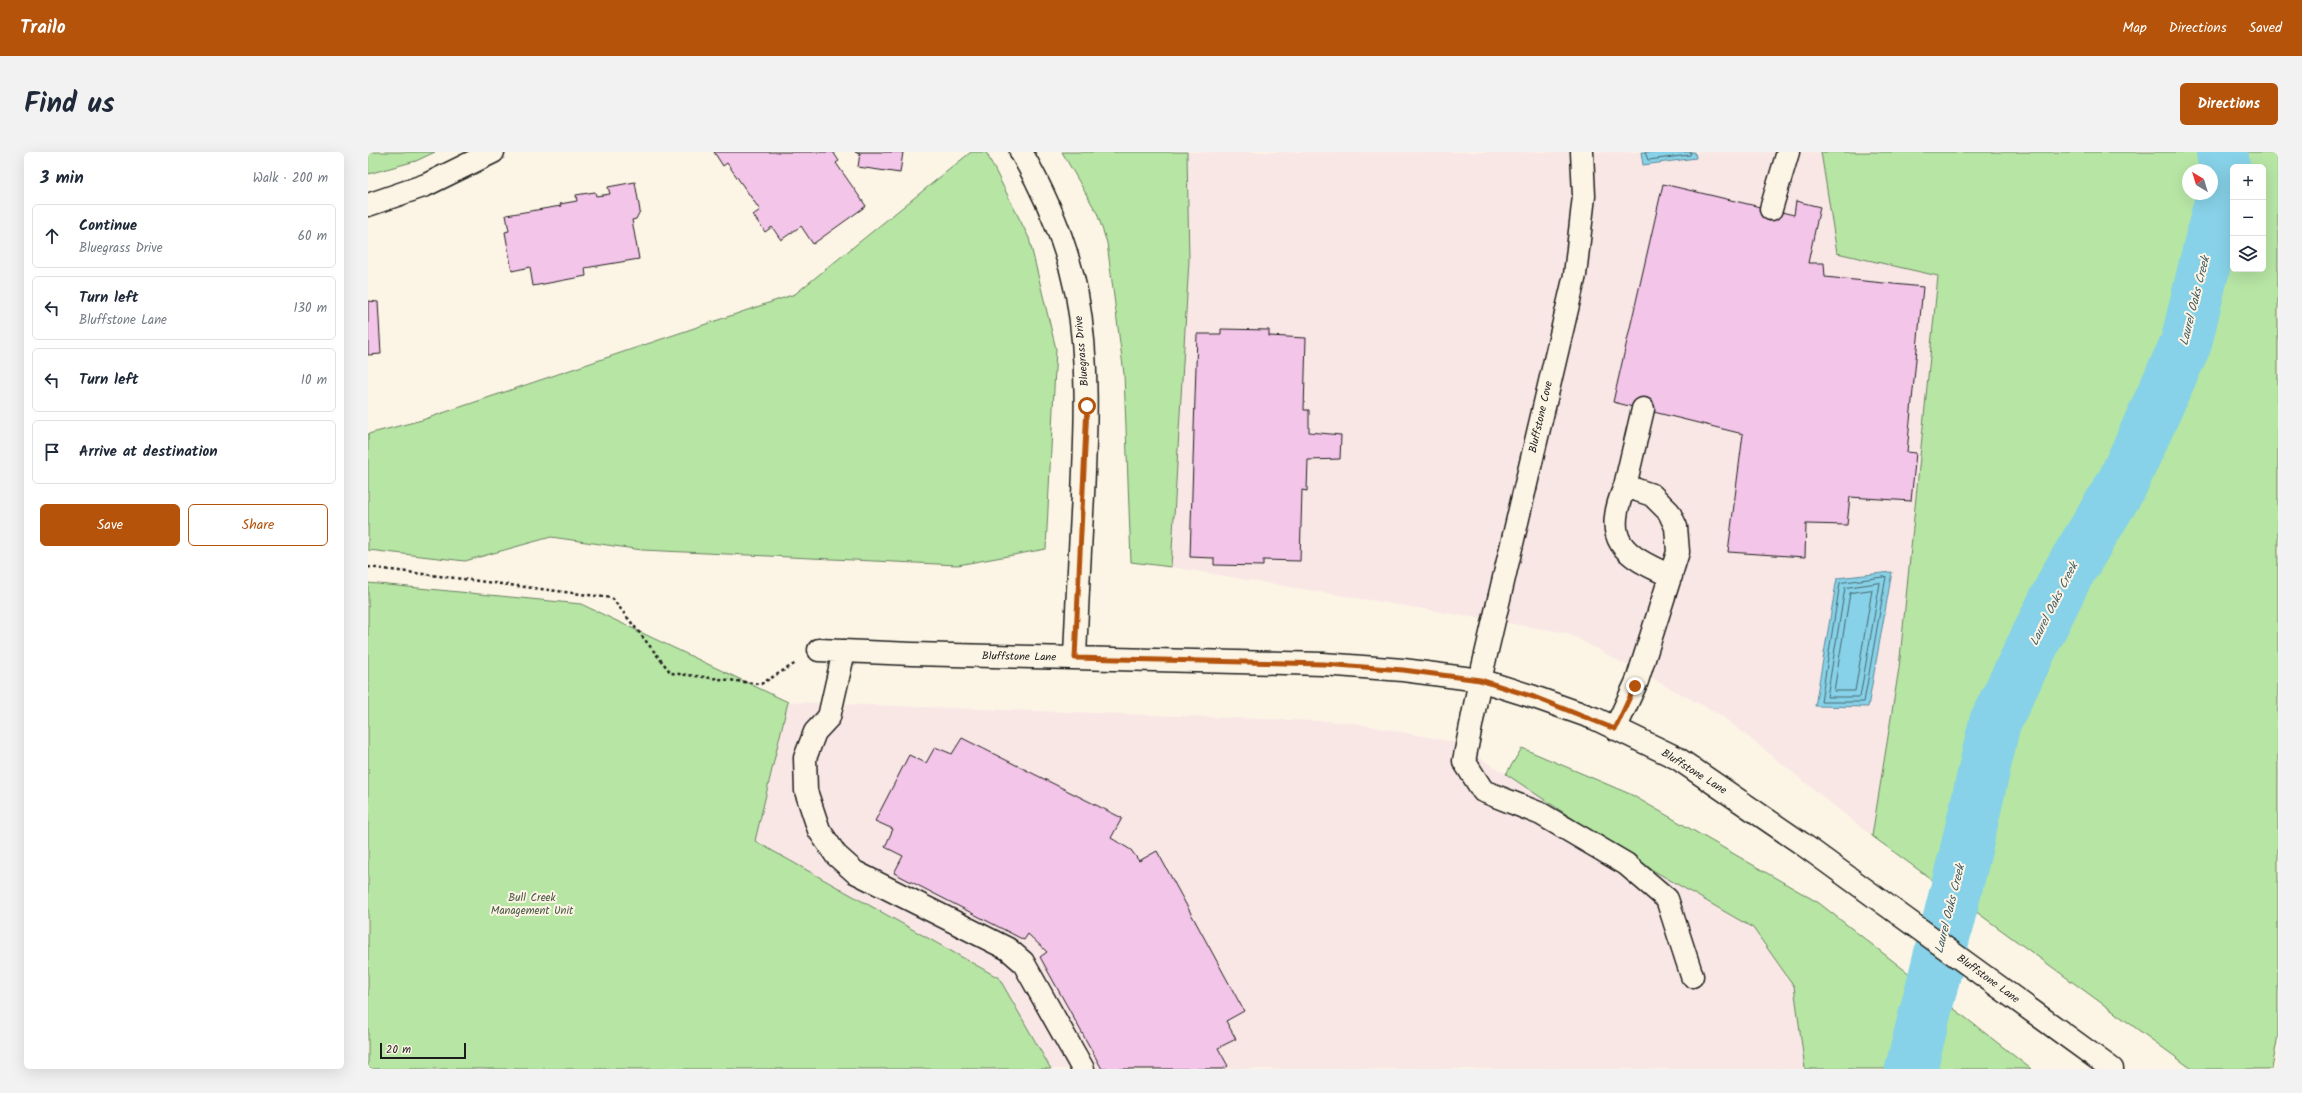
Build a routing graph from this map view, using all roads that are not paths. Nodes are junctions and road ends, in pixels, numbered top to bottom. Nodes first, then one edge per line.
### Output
1 (493, 152) edge
2 (1021, 152) edge
3 (1582, 152) edge
4 (1788, 152) edge
5 (368, 205) edge
6 (1771, 209) dead end
7 (1643, 409) dead end
8 (1625, 486) junction
9 (1671, 576) junction
10 (819, 650) road end
11 (844, 651) junction
12 (1075, 658) junction
13 (1480, 680) junction
14 (1615, 729) junction
15 (1692, 976) dead end
16 (1083, 1069) edge
17 (2112, 1069) edge

1 - 5 street
2 - 12 street, Bluegrass Drive
3 - 13 street, Bluffstone Cove
4 - 6 street
7 - 8 street
8 - 9 street
8 - 9 street
9 - 14 street
10 - 11 street, Bluffstone Lane
11 - 12 street, Bluffstone Lane
11 - 16 street
12 - 13 street, Bluffstone Lane
13 - 14 street, Bluffstone Lane
13 - 15 street, Bluffstone Cove
14 - 17 street, Bluffstone Lane

